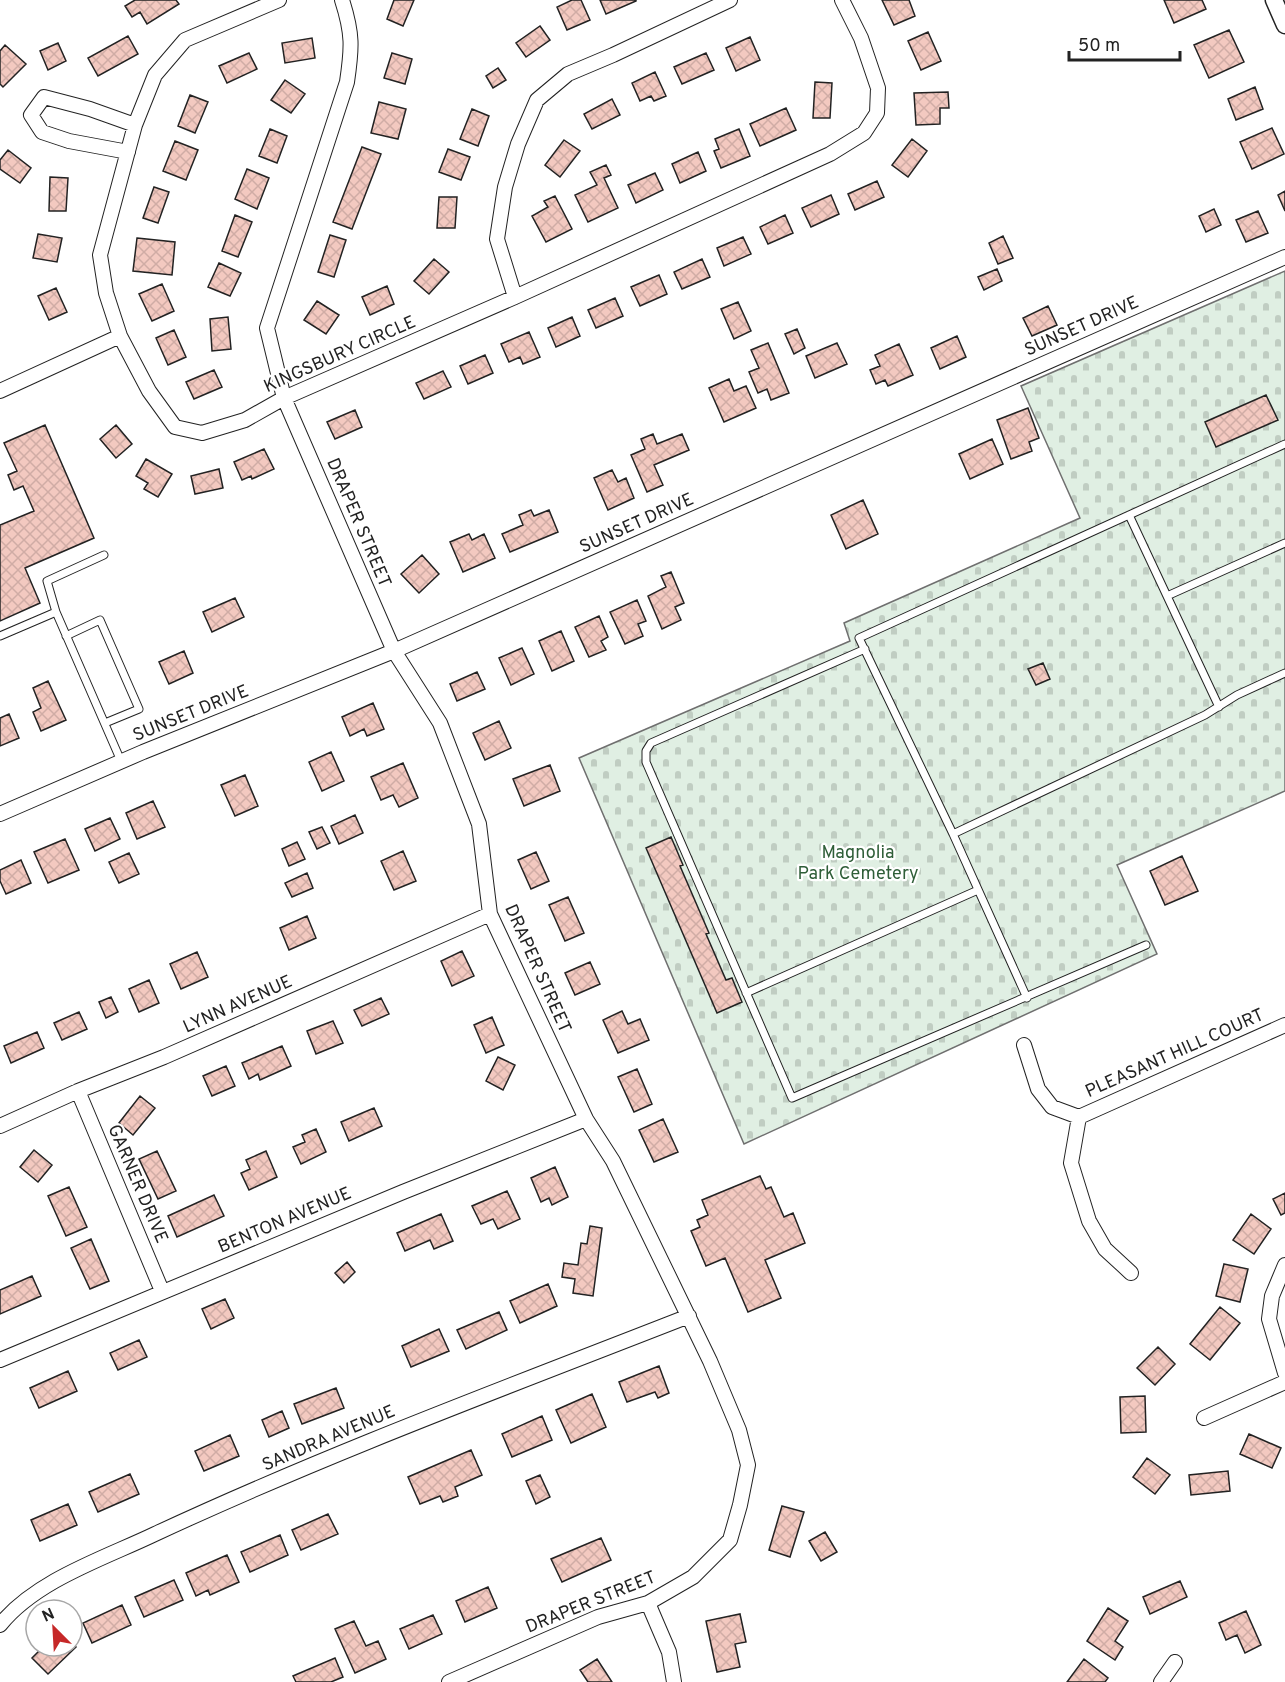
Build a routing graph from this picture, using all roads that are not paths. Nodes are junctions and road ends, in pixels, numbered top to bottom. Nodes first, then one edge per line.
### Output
1 (279, 0) edge
2 (342, 0) edge
3 (730, 0) edge
4 (842, 0) edge
5 (1274, 0) edge
6 (1285, 25) edge
7 (135, 125) junction
8 (128, 152) junction
9 (1285, 257) edge
10 (515, 297) junction
11 (120, 336) junction
12 (0, 391) edge
13 (284, 398) junction
14 (1285, 444) edge
15 (1129, 515) junction
16 (1285, 543) edge
17 (104, 555) dead end
18 (1167, 596) junction
19 (56, 612) junction
20 (0, 636) edge
21 (66, 636) junction
22 (865, 650) junction
23 (393, 651) junction
24 (1285, 673) edge
25 (1219, 706) junction
26 (105, 723) junction
27 (122, 761) junction
28 (0, 814) edge
29 (953, 834) junction
30 (978, 890) junction
31 (490, 914) junction
32 (1146, 945) dead end
33 (746, 993) junction
34 (1027, 998) junction
35 (1285, 1025) edge
36 (1024, 1046) dead end
37 (78, 1091) junction
38 (1079, 1117) junction
39 (586, 1119) junction
40 (0, 1126) edge
41 (1285, 1265) edge
42 (1131, 1273) dead end
43 (162, 1292) junction
44 (689, 1316) junction
45 (0, 1360) edge
46 (1285, 1373) edge
47 (1285, 1382) edge
48 (1204, 1418) dead end
49 (648, 1603) junction
50 (0, 1625) edge
51 (1174, 1662) dead end
52 (449, 1682) edge
53 (674, 1682) edge
54 (1161, 1682) edge

1 - 7 street, KINGSBURY CIRCLE
2 - 13 street, DRAPER STREET
3 - 10 street
4 - 10 street, KINGSBURY CIRCLE
5 - 6 street
7 - 8 street, KINGSBURY CIRCLE
7 - 8 street
8 - 11 street, KINGSBURY CIRCLE
9 - 23 street, SUNSET DRIVE
10 - 13 street, KINGSBURY CIRCLE
11 - 12 street
11 - 13 street, KINGSBURY CIRCLE
13 - 23 street, DRAPER STREET
14 - 15 lane
15 - 18 lane
15 - 22 lane
16 - 18 lane
17 - 19 lane
18 - 25 lane
19 - 20 lane
19 - 21 lane
21 - 26 lane
21 - 26 lane
22 - 29 lane
22 - 33 lane
23 - 27 street, SUNSET DRIVE
23 - 31 street, DRAPER STREET
24 - 25 lane
25 - 29 lane
26 - 27 lane
27 - 28 street, SUNSET DRIVE
29 - 30 lane
30 - 33 lane
30 - 34 lane
31 - 37 street, LYNN AVENUE
31 - 39 street, DRAPER STREET
32 - 34 lane
33 - 34 lane
35 - 38 street, PLEASANT HILL COURT
36 - 38 street, PLEASANT HILL COURT
37 - 40 street, LYNN AVENUE
37 - 43 street, GARNER DRIVE
38 - 42 street, PLEASANT HILL COURT
39 - 43 street, BENTON AVENUE
39 - 44 street, DRAPER STREET
41 - 46 street
43 - 45 street, BENTON AVENUE
44 - 49 street, DRAPER STREET
44 - 50 street, SANDRA AVENUE
47 - 48 street
49 - 52 street, DRAPER STREET
49 - 53 street
51 - 54 street

